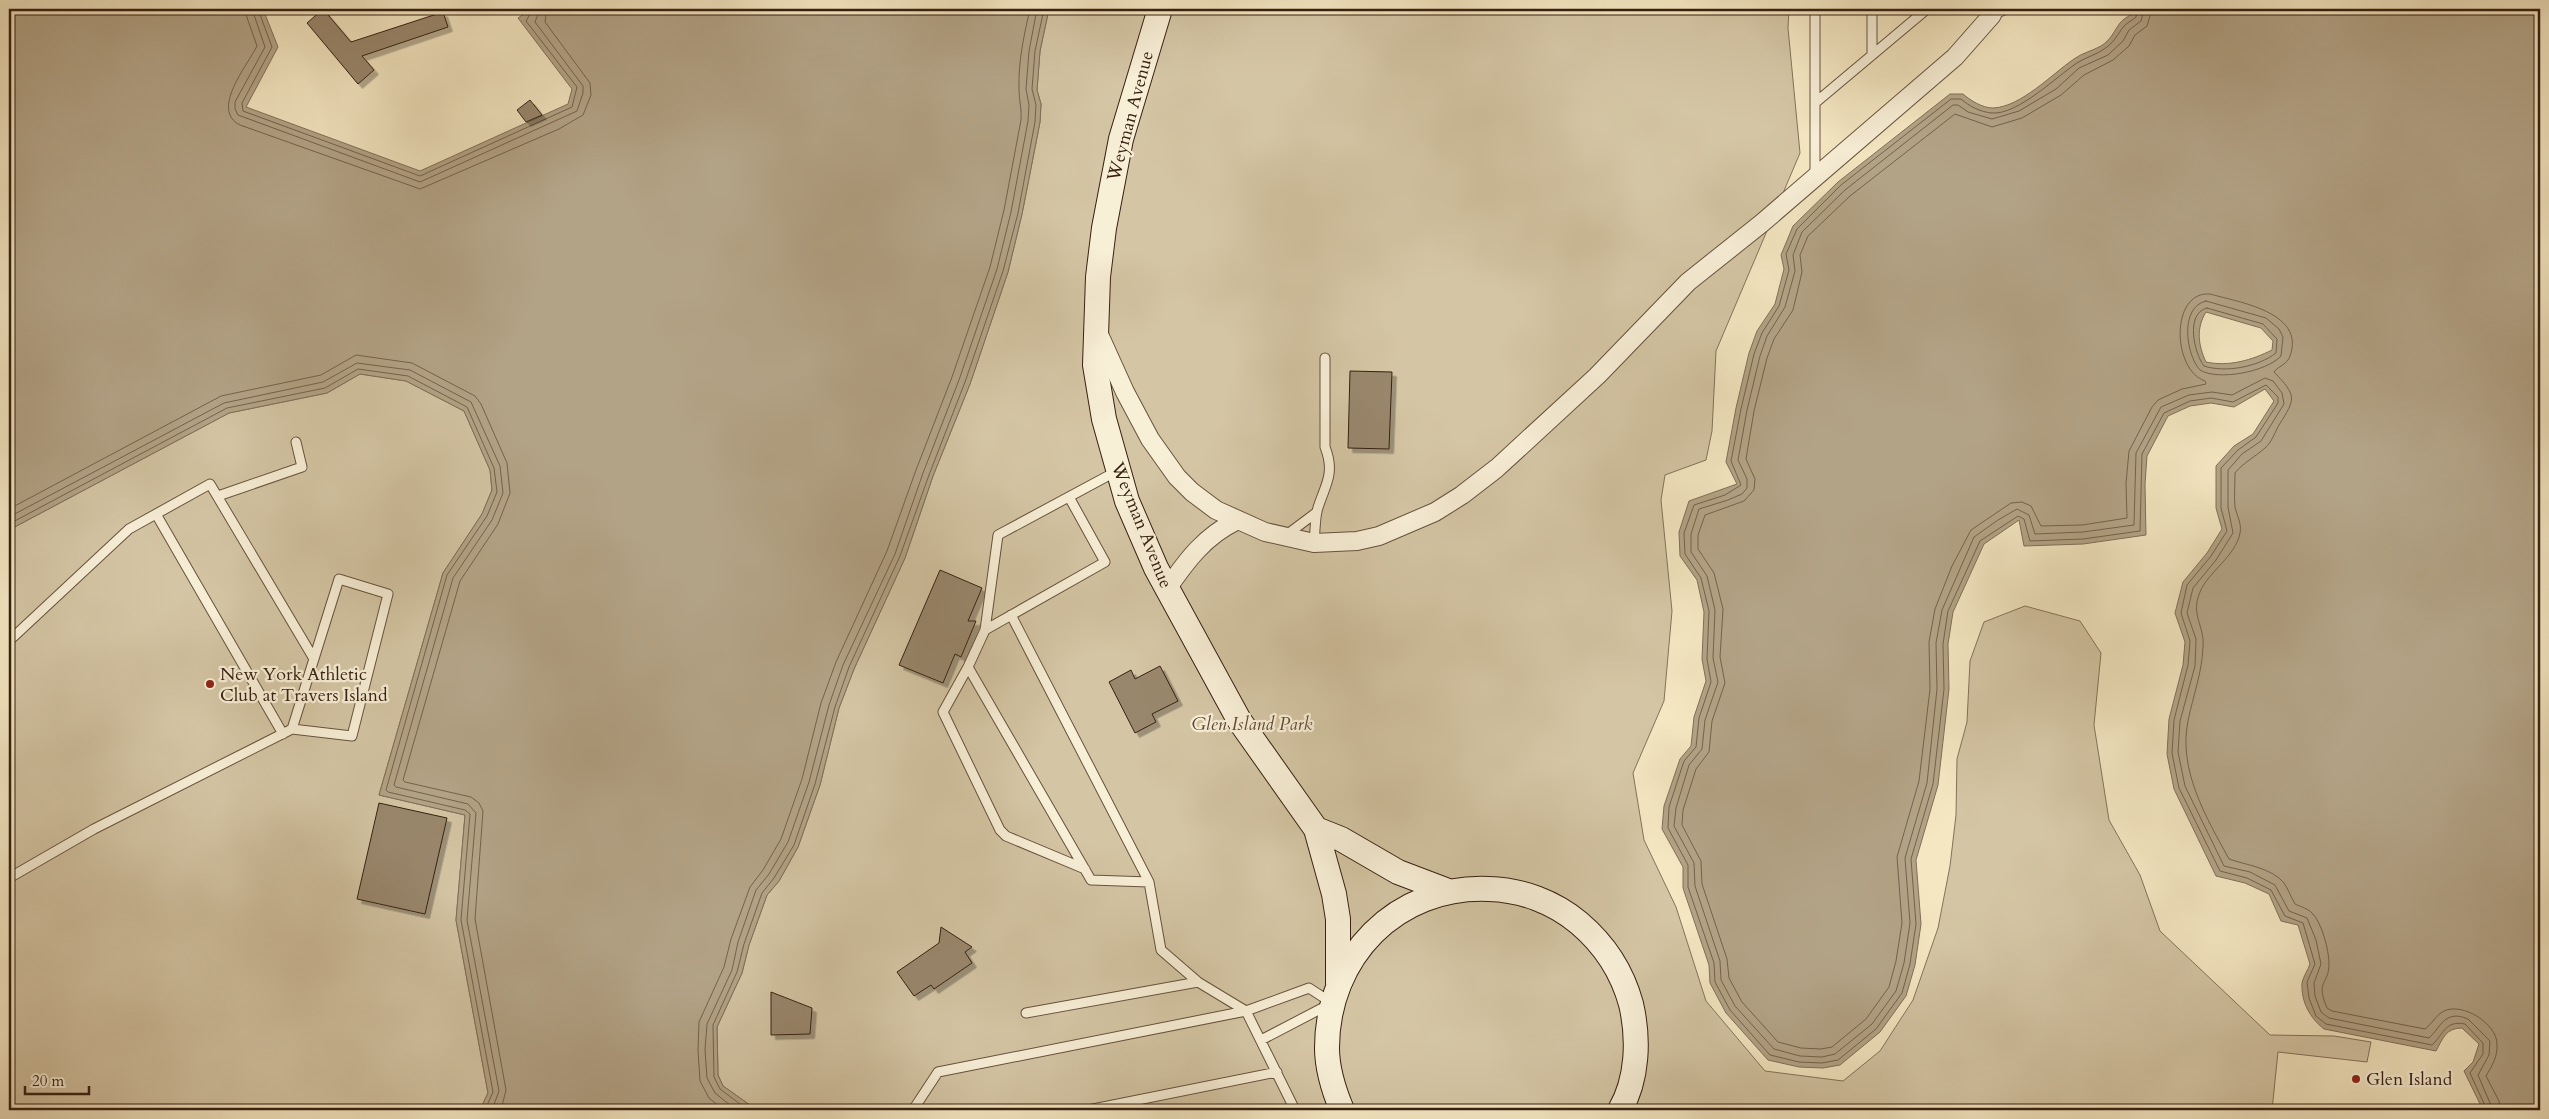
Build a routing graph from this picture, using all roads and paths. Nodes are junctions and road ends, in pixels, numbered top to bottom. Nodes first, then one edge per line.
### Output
1 (1160, 9) edge
2 (1815, 9) edge
3 (1872, 9) edge
4 (1927, 9) edge
5 (1997, 11) edge
6 (1872, 55) junction
7 (1815, 103) junction
8 (1815, 178) junction
9 (1096, 329) junction
10 (1326, 358) dead end
11 (296, 442) dead end
12 (1117, 471) junction
13 (218, 496) junction
14 (1069, 496) junction
15 (1317, 512) junction
16 (156, 514) junction
17 (1236, 521) junction
18 (1284, 537) junction
19 (1314, 543) junction
20 (1167, 589) junction
21 (1011, 615) junction
22 (985, 630) junction
23 (9, 641) edge
24 (314, 659) junction
25 (968, 667) junction
26 (292, 729) junction
27 (283, 734) junction
28 (1316, 829) junction
29 (1085, 869) junction
30 (9, 878) edge
31 (1149, 882) junction
32 (1448, 891) junction
33 (1198, 982) junction
34 (1335, 993) junction
35 (1246, 1011) junction
36 (1026, 1013) dead end
37 (1261, 1040) junction
38 (1277, 1072) junction
39 (913, 1110) edge
40 (1088, 1110) edge
41 (1296, 1110) edge
42 (1342, 1110) edge
43 (1620, 1110) edge

1 - 9 street, Weyman Avenue
2 - 7 lane
3 - 6 lane
4 - 6 lane
5 - 8 street
6 - 7 lane
7 - 8 lane
8 - 19 street
9 - 12 street, Weyman Avenue
9 - 17 street
10 - 15 lane
11 - 13 lane
12 - 14 lane
12 - 20 street, Weyman Avenue
13 - 16 lane
13 - 24 lane
14 - 21 lane
14 - 22 lane
15 - 18 lane
15 - 19 lane
16 - 23 lane
16 - 27 lane
17 - 18 street
17 - 20 street
18 - 19 street
20 - 28 street, Weyman Avenue
21 - 22 lane
21 - 31 lane
22 - 25 lane
24 - 26 lane
24 - 26 lane
25 - 29 lane
25 - 29 lane
26 - 27 lane
27 - 30 lane
28 - 32 street
28 - 34 street
29 - 31 lane
31 - 33 lane
32 - 34 street
32 - 43 street
33 - 35 lane
33 - 36 lane
34 - 35 lane
34 - 37 lane
34 - 42 street
35 - 37 lane
35 - 39 lane
37 - 38 lane
38 - 40 lane
38 - 41 lane

